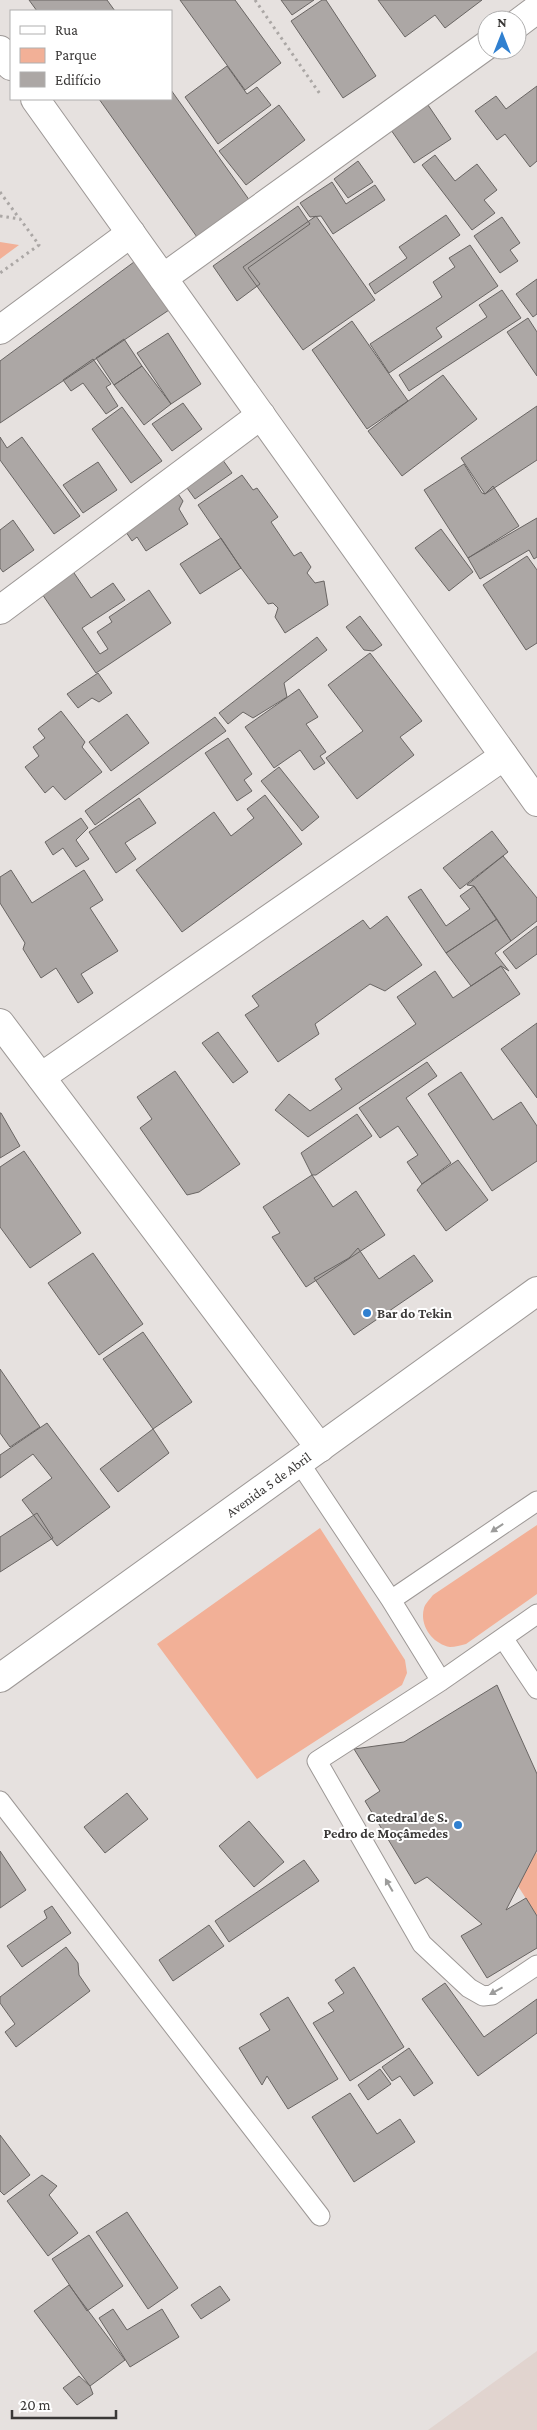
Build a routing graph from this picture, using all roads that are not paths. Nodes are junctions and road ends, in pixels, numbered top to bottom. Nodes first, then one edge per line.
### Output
1 (0, 50) edge
2 (477, 52) edge
3 (10, 65) edge
4 (36, 100) edge
5 (131, 233) junction
6 (163, 278) junction
7 (0, 330) edge
8 (261, 415) junction
9 (0, 610) edge
10 (504, 756) junction
11 (537, 802) edge
12 (0, 1023) edge
13 (41, 1077) junction
14 (537, 1291) edge
15 (310, 1455) junction
16 (537, 1501) edge
17 (391, 1600) junction
18 (537, 1614) edge
19 (503, 1638) junction
20 (0, 1678) edge
21 (441, 1681) junction
22 (537, 1689) edge
23 (0, 1801) edge
24 (537, 1965) edge
25 (320, 2216) dead end

1 - 3 street
2 - 6 street
4 - 5 street
5 - 6 street
5 - 7 street
6 - 8 street
8 - 9 street
8 - 10 street
10 - 11 street
10 - 13 street
12 - 13 street
13 - 15 street
14 - 15 street, Avenida 5 de Abril
15 - 17 lane
15 - 20 street, Avenida 5 de Abril
16 -> 17 lane
17 - 21 lane
18 - 19 lane
19 - 21 lane
19 - 22 lane
24 -> 21 lane
23 - 25 lane

